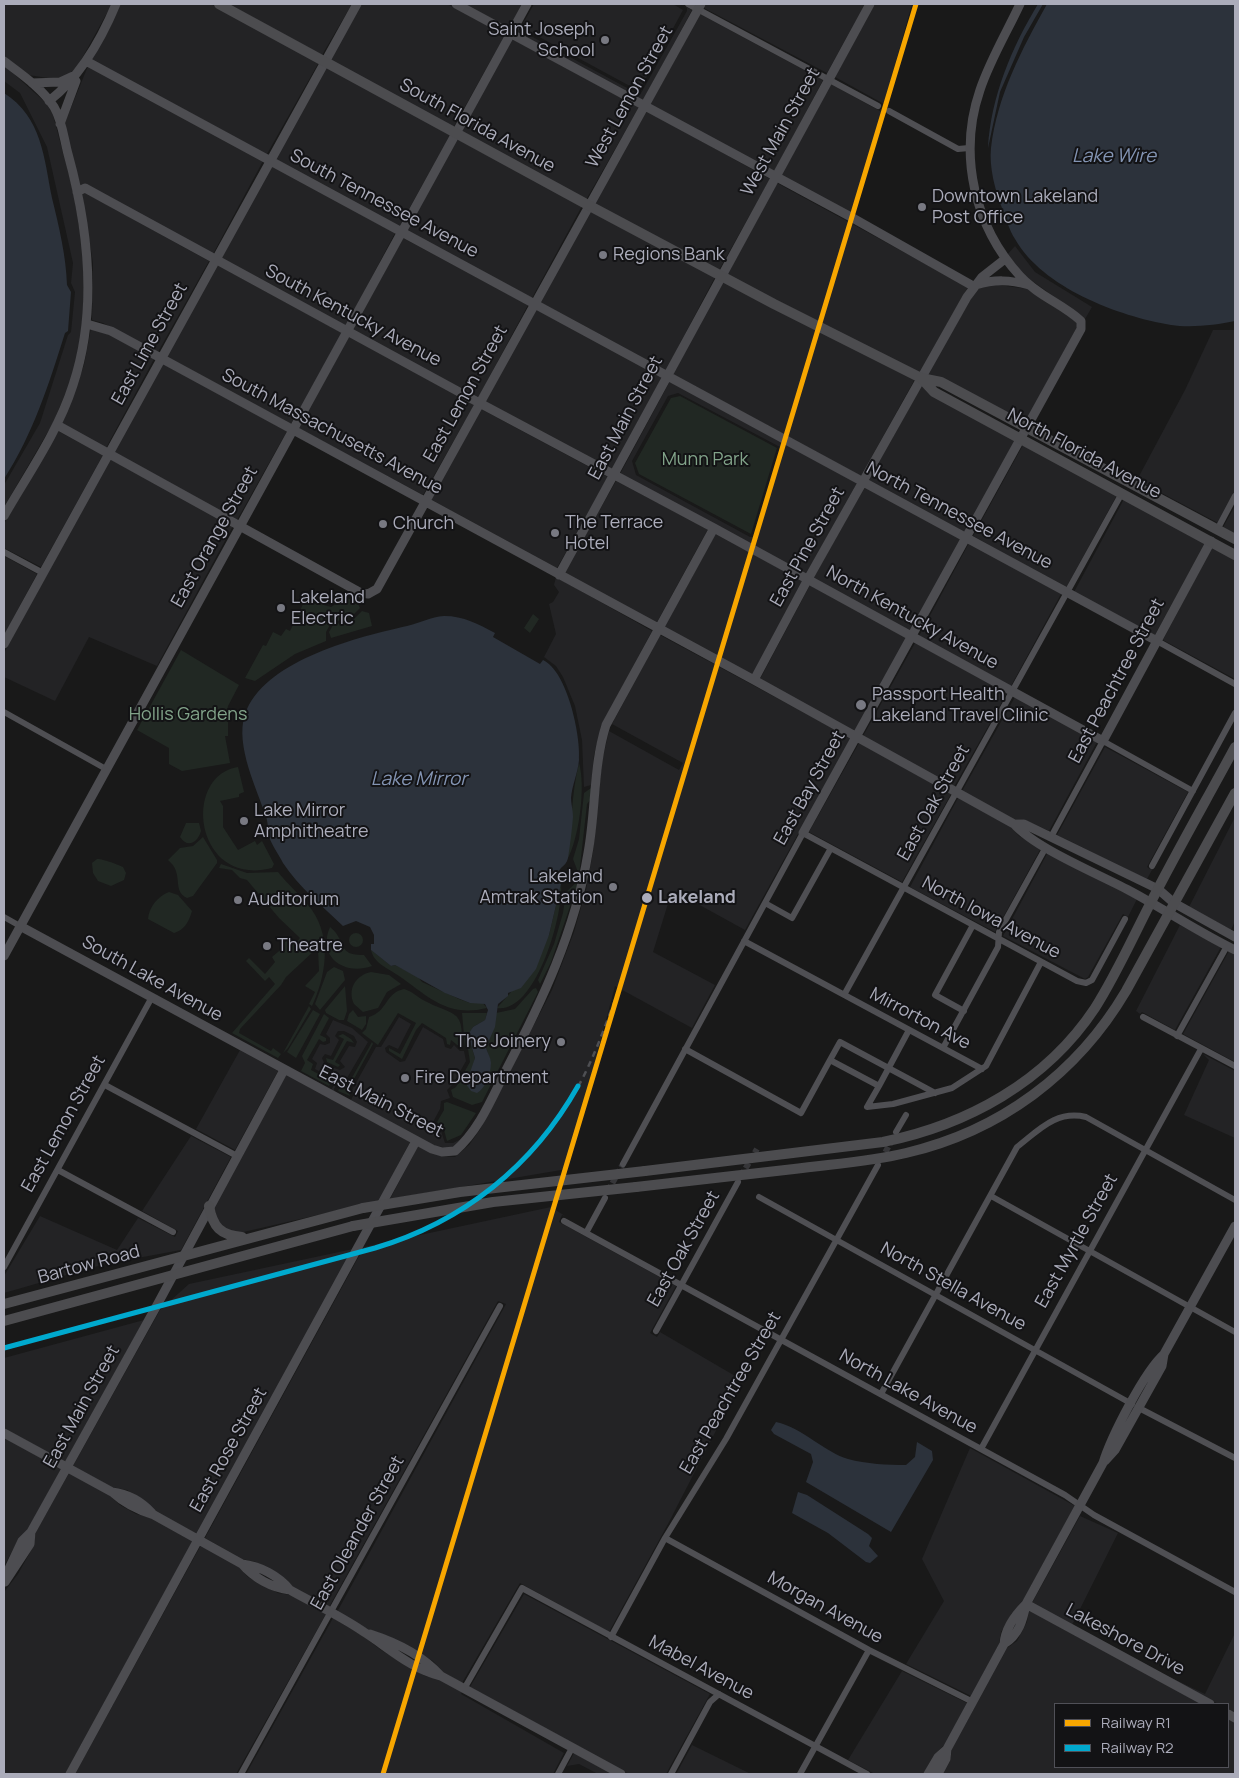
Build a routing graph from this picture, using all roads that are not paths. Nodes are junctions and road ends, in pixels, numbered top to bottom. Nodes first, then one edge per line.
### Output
1 (116, 4) edge
2 (222, 4) edge
3 (357, 4) edge
4 (456, 4) edge
5 (527, 4) edge
6 (688, 4) edge
7 (870, 4) edge
8 (1020, 4) edge
9 (699, 6) edge
10 (510, 33) junction
11 (4, 61) edge
12 (86, 61) junction
13 (324, 61) junction
14 (80, 71) junction
15 (829, 78) junction
16 (32, 83) junction
17 (49, 101) junction
18 (644, 106) junction
19 (878, 106) dead end
20 (890, 111) dead end
21 (60, 124) junction
22 (455, 134) junction
23 (969, 148) junction
24 (269, 160) junction
25 (776, 177) junction
26 (77, 192) junction
27 (588, 205) junction
28 (401, 232) junction
29 (1005, 259) junction
30 (215, 260) junction
31 (721, 276) junction
32 (973, 286) junction
33 (1030, 286) junction
34 (534, 303) junction
35 (87, 324) junction
36 (348, 331) junction
37 (160, 358) junction
38 (668, 375) junction
39 (921, 378) junction
40 (480, 403) junction
41 (57, 425) junction
42 (1026, 428) junction
43 (293, 430) junction
44 (1021, 439) junction
45 (108, 454) junction
46 (614, 475) junction
47 (863, 482) junction
48 (1122, 493) junction
49 (1235, 496) edge
50 (424, 501) junction
51 (1170, 506) junction
52 (4, 516) edge
53 (240, 526) junction
54 (714, 528) junction
55 (1217, 530) junction
56 (968, 538) junction
57 (1235, 539) edge
58 (1211, 541) junction
59 (4, 552) edge
60 (1235, 555) edge
61 (43, 573) junction
62 (559, 574) junction
63 (808, 579) junction
64 (1068, 593) junction
65 (658, 629) junction
66 (913, 637) junction
67 (1157, 641) junction
68 (4, 644) edge
69 (754, 680) junction
70 (1235, 684) edge
71 (1013, 691) junction
72 (4, 712) edge
73 (1235, 713) edge
74 (857, 737) junction
75 (1103, 741) junction
76 (1235, 747) edge
77 (106, 769) junction
78 (1193, 791) junction
79 (956, 793) junction
80 (1235, 793) edge
81 (1014, 824) junction
82 (803, 833) junction
83 (1052, 837) junction
84 (1046, 847) junction
85 (831, 848) junction
86 (1152, 866) dead end
87 (904, 888) junction
88 (1158, 889) junction
89 (1150, 903) junction
90 (1174, 903) junction
91 (765, 904) junction
92 (1168, 913) junction
93 (4, 917) edge
94 (1125, 919) dead end
95 (973, 925) junction
96 (20, 926) junction
97 (1234, 934) edge
98 (999, 939) junction
99 (744, 941) junction
100 (1231, 948) edge
101 (4, 956) edge
102 (1042, 962) junction
103 (844, 995) junction
104 (152, 997) junction
105 (964, 1011) junction
106 (1143, 1017) dead end
107 (909, 1030) junction
108 (1177, 1036) junction
109 (943, 1048) junction
110 (686, 1049) junction
111 (1201, 1049) junction
112 (830, 1060) junction
113 (1235, 1066) edge
114 (888, 1068) junction
115 (982, 1069) junction
116 (284, 1070) junction
117 (105, 1085) junction
118 (879, 1086) junction
119 (935, 1093) junction
120 (906, 1115) dead end
121 (896, 1132) tunnel mouth
122 (416, 1141) junction
123 (1146, 1150) junction
124 (237, 1156) junction
125 (623, 1164) tunnel mouth
126 (878, 1165) tunnel mouth
127 (58, 1170) junction
128 (738, 1182) tunnel mouth
129 (991, 1196) junction
130 (759, 1197) dead end
131 (605, 1198) tunnel mouth
132 (1235, 1200) edge
133 (209, 1206) junction
134 (564, 1221) dead end
135 (1235, 1226) edge
136 (173, 1232) dead end
137 (586, 1233) junction
138 (248, 1238) junction
139 (836, 1240) junction
140 (1090, 1250) junction
141 (182, 1256) junction
142 (6, 1259) edge
143 (4, 1267) edge
144 (172, 1276) junction
145 (682, 1284) junction
146 (936, 1295) junction
147 (4, 1304) edge
148 (500, 1306) dead end
149 (1190, 1306) junction
150 (4, 1321) edge
151 (656, 1331) dead end
152 (1235, 1332) edge
153 (781, 1339) junction
154 (1035, 1350) junction
155 (880, 1394) junction
156 (1135, 1406) junction
157 (4, 1433) edge
158 (981, 1449) junction
159 (1235, 1458) edge
160 (67, 1468) junction
161 (1080, 1505) junction
162 (31, 1532) junction
163 (665, 1538) junction
164 (199, 1540) junction
165 (4, 1579) edge
166 (4, 1584) edge
167 (1235, 1592) edge
168 (1026, 1604) junction
169 (331, 1613) junction
170 (611, 1637) junction
171 (869, 1650) junction
172 (464, 1688) junction
173 (719, 1694) junction
174 (973, 1702) junction
175 (1208, 1703) edge
176 (815, 1746) junction
177 (572, 1748) junction
178 (947, 1749) junction
179 (70, 1774) edge
180 (241, 1774) edge
181 (558, 1774) edge
182 (621, 1774) edge
183 (671, 1774) edge
184 (800, 1774) edge
185 (867, 1774) edge
186 (928, 1774) edge
187 (938, 1774) edge

1 - 12 street
2 - 13 main road, South Florida Avenue
3 - 13 street, East Lime Street
4 - 10 street
5 - 10 street, East Orange Street
6 - 9 street
7 - 15 street, West Main Street
8 - 23 street
9 - 15 street
9 - 18 street, West Lemon Street
10 - 18 street
10 - 22 street, East Orange Street
11 - 16 street
12 - 14 street
12 - 24 street, South Tennessee Avenue
13 - 22 main road, South Florida Avenue
13 - 24 street, East Lime Street
14 - 16 street
14 - 17 street
14 - 21 street
15 - 19 street
15 - 25 street, West Main Street
16 - 17 street
17 - 21 street
18 - 25 street
18 - 27 street, West Lemon Street
20 - 23 street
21 - 26 street
22 - 27 main road, South Florida Avenue
22 - 28 street, East Orange Street
23 - 29 street
24 - 28 street, South Tennessee Avenue
24 - 30 street, East Lime Street
25 - 31 street, West Main Street
25 - 32 street
26 - 30 street, South Kentucky Avenue
26 - 35 street
27 - 31 main road, South Florida Avenue
27 - 34 street, East Lemon Street
28 - 34 street, South Tennessee Avenue
28 - 36 street, East Orange Street
29 - 32 street
29 - 33 street
30 - 36 street, South Kentucky Avenue
30 - 37 street, East Lime Street
31 - 38 street, East Main Street
31 - 39 main road, North Florida Avenue
32 - 33 street
32 - 39 street, East Pine Street
33 - 42 street, East Bay Street
34 - 38 street, South Tennessee Avenue
34 - 40 street, East Lemon Street
35 - 37 street, South Massachusetts Avenue
35 - 41 street
36 - 40 street, South Kentucky Avenue
36 - 43 street, East Orange Street
37 - 43 street, South Massachusetts Avenue
37 - 45 street, East Lime Street
38 - 46 street, East Main Street
38 - 47 street, North Tennessee Avenue
39 - 42 main road, North Florida Avenue
39 - 44 main road, North Florida Avenue
39 - 47 street, East Pine Street
40 - 46 street, South Kentucky Avenue
40 - 50 street, East Lemon Street
41 - 45 street
41 - 52 street
42 - 44 street, East Bay Street
42 - 51 main road, North Florida Avenue
43 - 50 street, South Massachusetts Avenue
43 - 53 street, East Orange Street
44 - 48 main road, North Florida Avenue
44 - 56 street, East Bay Street
45 - 53 street
45 - 61 street, East Lime Street
46 - 54 street, North Kentucky Avenue
46 - 62 street, East Main Street
47 - 56 street, North Tennessee Avenue
47 - 63 street, East Pine Street
48 - 51 main road
48 - 58 main road, North Florida Avenue
48 - 64 street, East Oak Street
49 - 55 street
50 - 53 street, East Lemon Street
50 - 62 street, South Massachusetts Avenue
51 - 55 main road, North Florida Avenue
53 - 77 street, East Orange Street
54 - 63 street, North Kentucky Avenue
54 - 65 street, East Main Street
55 - 57 main road, North Florida Avenue
56 - 64 street, North Tennessee Avenue
56 - 66 street, East Bay Street
58 - 60 main road, North Florida Avenue
58 - 67 street, East Peachtree Street
59 - 61 street
61 - 68 street, East Lime Street
62 - 65 street, South Massachusetts Avenue
63 - 66 street, North Kentucky Avenue
63 - 69 street, East Pine Street
64 - 67 street, North Tennessee Avenue
64 - 71 street, East Oak Street
65 - 69 street, South Massachusetts Avenue
65 - 122 street, East Main Street
66 - 71 street, North Kentucky Avenue
66 - 74 street, East Bay Street
67 - 70 street, North Tennessee Avenue
67 - 75 street, East Peachtree Street
69 - 74 street, South Massachusetts Avenue
71 - 75 street, North Kentucky Avenue
71 - 79 street, East Oak Street
72 - 77 street
73 - 78 street
74 - 79 street, South Massachusetts Avenue
74 - 82 street, East Bay Street
75 - 78 street, North Kentucky Avenue
75 - 83 street, East Peachtree Street
76 - 88 main road, Bartow Road
77 - 96 street, East Orange Street
78 - 86 street
79 - 81 street, South Massachusetts Avenue
79 - 87 street, East Oak Street
80 - 90 main road, Bartow Road
81 - 83 street
81 - 84 street
82 - 85 street, North Iowa Avenue
82 - 91 street, East Bay Street
83 - 88 street
84 - 89 street
84 - 98 street
85 - 87 street, North Iowa Avenue
85 - 91 street
87 - 95 street, North Iowa Avenue
87 - 103 street, East Oak Street
88 - 89 main road, Bartow Road
88 - 90 street
89 - 92 street
89 - 138 main road, Bartow Road, bridge
90 - 92 main road, Bartow Road
90 - 97 street
91 - 99 street, East Bay Street
92 - 100 street
92 - 144 main road, Bartow Road, bridge
93 - 96 street, South Lake Avenue
94 - 102 street, North Iowa Avenue
95 - 98 street, North Iowa Avenue
95 - 105 street
96 - 101 street, East Orange Street
96 - 104 street, South Lake Avenue
98 - 102 street, North Iowa Avenue
98 - 105 street
99 - 103 street, Mirrorton Ave
99 - 110 street, East Bay Street
100 - 108 street
102 - 115 street
103 - 107 street, Mirrorton Ave
104 - 116 street, South Lake Avenue
104 - 117 street, East Lemon Street
105 - 109 street
106 - 108 street
107 - 109 street, Mirrorton Ave
107 - 114 street
108 - 111 street
109 - 115 street, Mirrorton Ave
110 - 112 street
110 - 125 street, East Bay Street
111 - 113 street
111 - 123 street, East Myrtle Street
112 - 114 street
112 - 118 street
114 - 118 street
114 - 119 street
115 - 119 street
116 - 122 street, East Main Street
116 - 124 street, East Main Street
117 - 124 street
117 - 127 street, East Lemon Street
118 - 119 street
120 - 121 street
122 - 164 street, East Rose Street
123 - 129 street
123 - 132 street
123 - 140 street, East Myrtle Street
124 - 133 street, East Main Street
126 - 139 street, East Peachtree Street
127 - 136 street
127 - 142 street, East Lemon Street
128 - 145 street, East Oak Street
129 - 140 street
129 - 146 street
130 - 139 street, North Stella Avenue
131 - 137 street
133 - 138 main road
133 - 141 street, East Main Street
134 - 137 street, North Lake Avenue
135 - 149 street
137 - 145 street, North Lake Avenue
138 - 141 main road, Bartow Road
139 - 146 street, North Stella Avenue
139 - 153 street, East Peachtree Street
140 - 149 street
140 - 154 street, East Myrtle Street
141 - 144 street, East Main Street
141 - 147 main road, Bartow Road
142 - 143 street, East Lemon Street
144 - 150 main road, Bartow Road
144 - 160 street, East Main Street
145 - 151 street, East Oak Street
145 - 153 street, North Lake Avenue
146 - 154 street, North Stella Avenue
146 - 155 street
148 - 169 street, East Oleander Street
149 - 152 street
149 - 156 street
153 - 155 street, North Lake Avenue
153 - 163 street, East Peachtree Street
154 - 156 street, North Stella Avenue
154 - 158 street, East Myrtle Street
155 - 158 street, North Lake Avenue
156 - 159 street, North Stella Avenue
156 - 161 street
157 - 160 street
158 - 161 street, North Lake Avenue
160 - 162 street, East Main Street
160 - 164 street
161 - 167 street, North Lake Avenue
161 - 168 street
162 - 165 street, East Main Street
162 - 166 street, East Main Street
163 - 170 street, East Peachtree Street
163 - 171 street, Morgan Avenue
164 - 169 street
164 - 179 street, East Rose Street
168 - 174 street
168 - 175 street, Lakeshore Drive
169 - 172 street
169 - 180 street, East Oleander Street
170 - 172 street, Mabel Avenue
170 - 173 street, Mabel Avenue
171 - 174 street, Morgan Avenue
171 - 176 street
172 - 177 street
173 - 176 street, Mabel Avenue
173 - 183 street
174 - 178 street
176 - 184 street
176 - 185 street, Mabel Avenue
177 - 181 street
177 - 182 street
178 - 186 street
178 - 187 street

